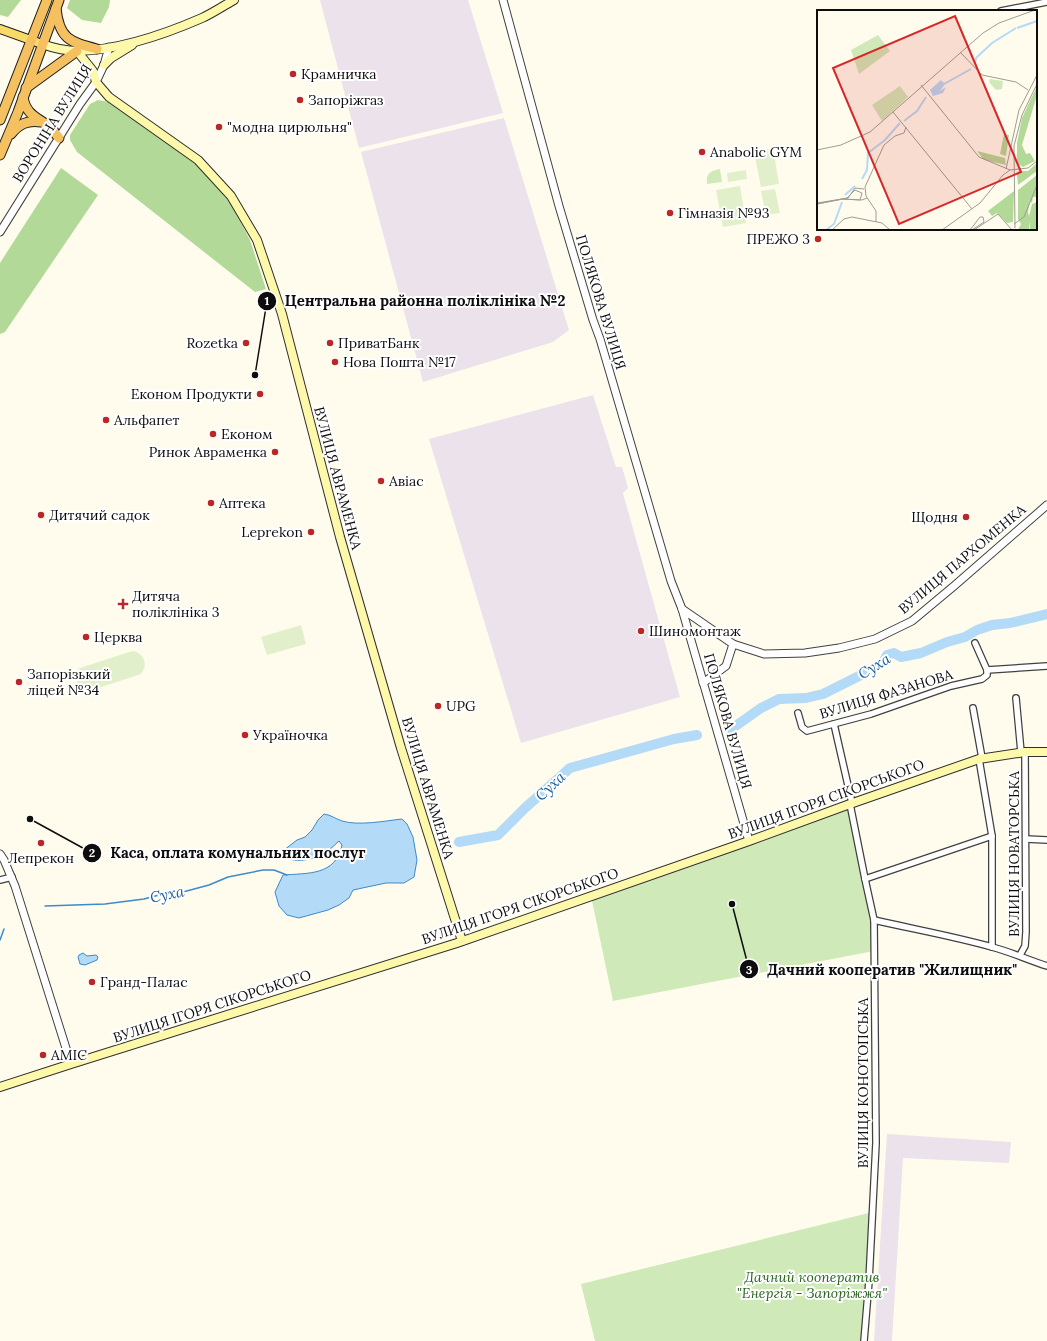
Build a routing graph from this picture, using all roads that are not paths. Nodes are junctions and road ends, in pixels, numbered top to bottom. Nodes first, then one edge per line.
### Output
1 (47, 0) edge
2 (234, 0) edge
3 (503, 0) edge
4 (1047, 2) edge
5 (58, 3) edge
6 (1006, 10) edge
7 (0, 29) edge
8 (31, 40) junction
9 (142, 40) junction
10 (42, 44) junction
11 (109, 47) junction
12 (97, 49) junction
13 (77, 51) junction
14 (104, 65) junction
15 (96, 82) junction
16 (26, 88) junction
17 (23, 97) junction
18 (0, 120) edge
19 (42, 122) junction
20 (59, 138) junction
21 (5, 142) junction
22 (0, 155) edge
23 (0, 232) edge
24 (1047, 505) edge
25 (682, 609) junction
26 (975, 643) dead end
27 (733, 644) junction
28 (1047, 666) edge
29 (987, 670) junction
30 (703, 683) junction
31 (1016, 698) dead end
32 (973, 708) dead end
33 (798, 713) dead end
34 (834, 724) junction
35 (1023, 752) junction
36 (1047, 752) edge
37 (980, 759) junction
38 (851, 803) junction
39 (992, 836) junction
40 (1026, 839) junction
41 (1047, 840) edge
42 (749, 841) junction
43 (0, 854) edge
44 (12, 877) junction
45 (865, 879) junction
46 (0, 880) edge
47 (874, 920) junction
48 (462, 941) junction
49 (992, 947) junction
50 (1020, 955) junction
51 (1047, 966) edge
52 (72, 1064) junction
53 (0, 1088) edge
54 (864, 1341) edge

1 - 8 highway
2 - 9 main road
3 - 25 street, ПОЛЯКОВА ВУЛИЦЯ
4 - 6 street
5 - 10 highway
5 - 12 highway
7 - 8 main road
8 - 10 main road
8 - 18 highway
9 - 11 main road
9 - 14 main road
10 - 13 main road
10 - 16 highway
11 - 12 main road
11 - 14 street, ВОРОНІНА ВУЛИЦЯ
12 - 13 main road
13 - 15 main road, ВУЛИЦЯ АВРАМЕНКА
13 - 16 highway
14 - 15 street, ВОРОНІНА ВУЛИЦЯ
15 - 20 street, ВОРОНІНА ВУЛИЦЯ
15 - 48 main road, ВУЛИЦЯ АВРАМЕНКА
16 - 17 highway
17 - 19 highway
17 - 21 highway
19 - 20 highway
19 - 21 highway
20 - 23 street, ВОРОНІНА ВУЛИЦЯ
21 - 22 highway
24 - 27 street, ВУЛИЦЯ ПАРХОМЕНКА
25 - 27 street, ПОЛЯКОВА ВУЛИЦЯ
25 - 30 street, ПОЛЯКОВА ВУЛИЦЯ
26 - 29 street
27 - 30 street
28 - 29 street
29 - 34 street, ВУЛИЦЯ ФАЗАНОВА
30 - 42 street, ПОЛЯКОВА ВУЛИЦЯ
31 - 35 street, ВУЛИЦЯ НОВАТОРСЬКА
32 - 37 street, ВУЛИЦЯ НОВАТОРСЬКА
33 - 34 street, ВУЛИЦЯ ФАЗАНОВА
34 - 38 street, ВУЛИЦЯ КОНОТОПСЬКА
35 - 36 main road, ВУЛИЦЯ ІГОРЯ СІКОРСЬКОГО
35 - 37 main road, ВУЛИЦЯ ІГОРЯ СІКОРСЬКОГО
35 - 40 street, ВУЛИЦЯ НОВАТОРСЬКА
37 - 38 main road, ВУЛИЦЯ ІГОРЯ СІКОРСЬКОГО
37 - 39 street, ВУЛИЦЯ НОВАТОРСЬКА
38 - 42 main road, ВУЛИЦЯ ІГОРЯ СІКОРСЬКОГО
38 - 45 street, ВУЛИЦЯ КОНОТОПСЬКА
39 - 45 street
39 - 49 street, ВУЛИЦЯ НОВАТОРСЬКА
40 - 41 street
40 - 50 street, ВУЛИЦЯ НОВАТОРСЬКА
42 - 48 main road, ВУЛИЦЯ ІГОРЯ СІКОРСЬКОГО
43 - 44 street
44 - 46 street
44 - 52 street
45 - 47 street, ВУЛИЦЯ КОНОТОПСЬКА
47 - 49 street
47 - 54 street, ВУЛИЦЯ КОНОТОПСЬКА
48 - 52 main road, ВУЛИЦЯ ІГОРЯ СІКОРСЬКОГО
49 - 50 street
50 - 51 street
52 - 53 main road, ВУЛИЦЯ ІГОРЯ СІКОРСЬКОГО

